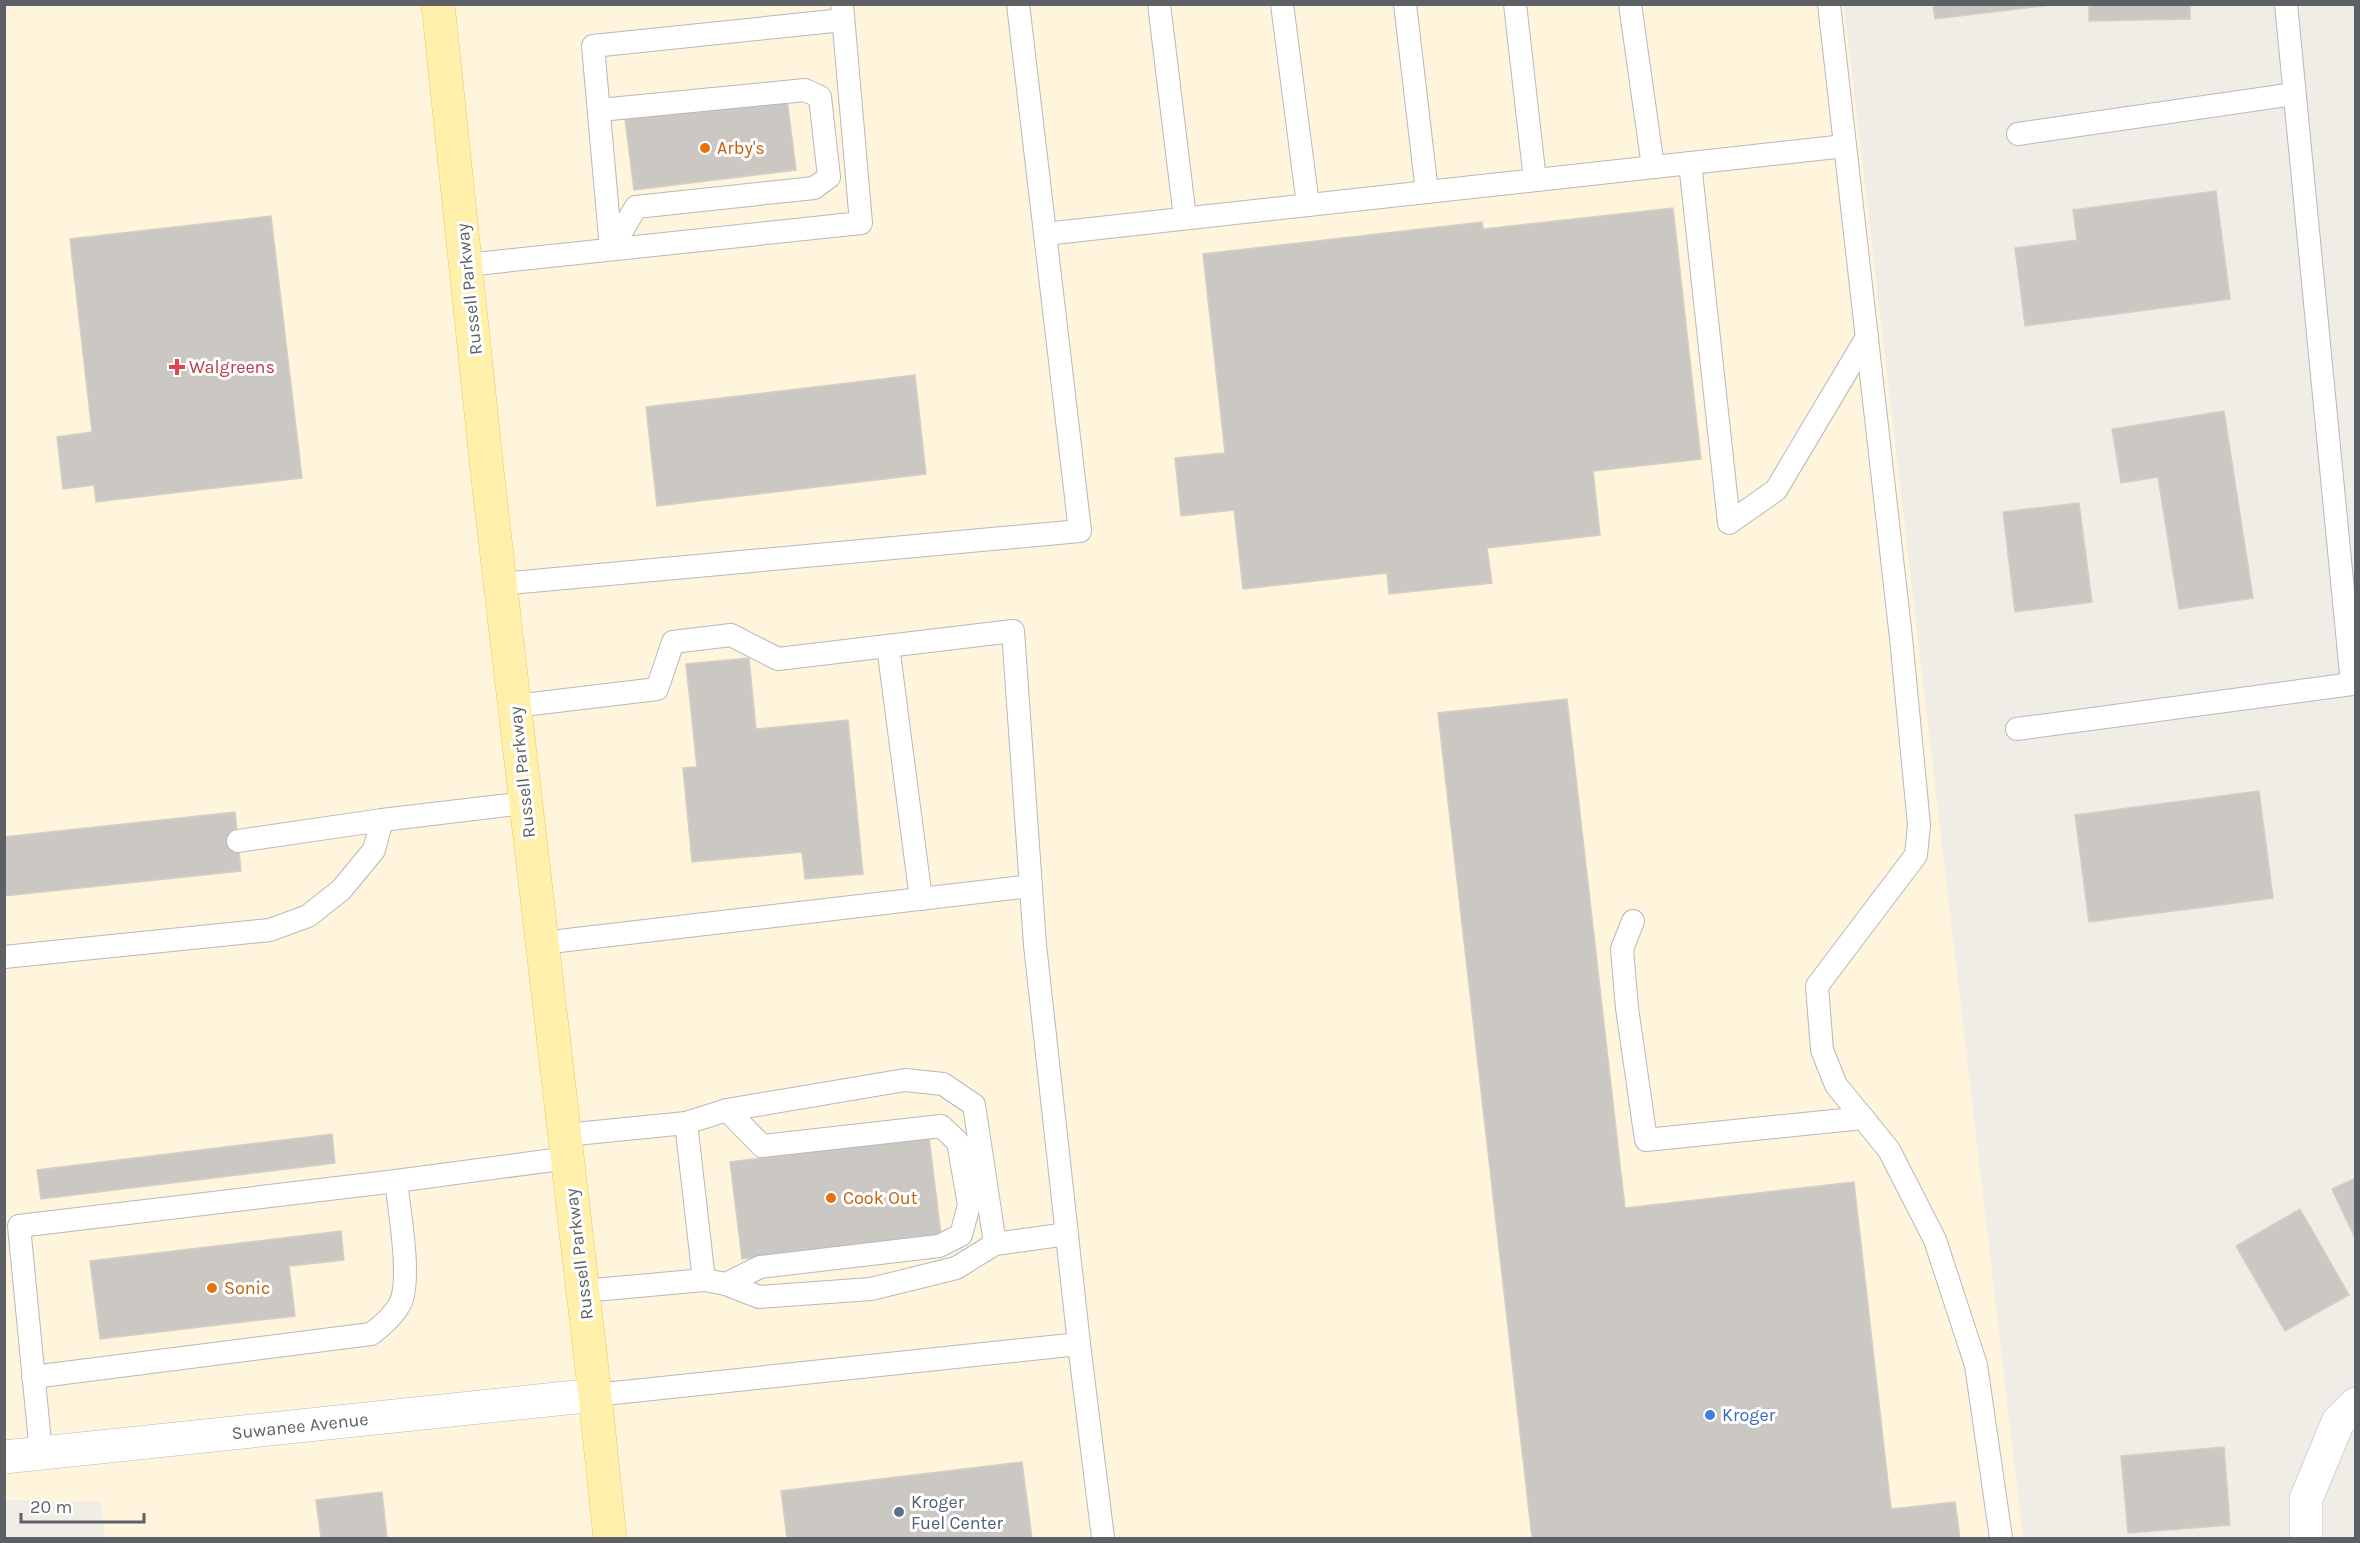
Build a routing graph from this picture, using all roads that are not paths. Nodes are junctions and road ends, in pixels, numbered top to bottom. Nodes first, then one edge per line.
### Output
1 (438, 4) edge
2 (1018, 4) edge
3 (1159, 4) edge
4 (1282, 4) edge
5 (1405, 4) edge
6 (1515, 4) edge
7 (1630, 4) edge
8 (1829, 4) edge
9 (2286, 4) edge
10 (842, 12) edge
11 (2294, 94) junction
12 (600, 110) junction
13 (2018, 134) dead end
14 (1845, 146) junction
15 (1690, 163) junction
16 (1653, 167) junction
17 (1536, 180) junction
18 (1427, 192) junction
19 (1308, 205) junction
20 (1185, 218) junction
21 (1045, 234) junction
22 (612, 249) junction
23 (466, 265) junction
24 (1867, 337) junction
25 (500, 584) junction
26 (888, 646) junction
27 (515, 706) junction
28 (2017, 729) dead end
29 (525, 803) junction
30 (382, 820) junction
31 (238, 841) dead end
32 (1031, 886) junction
33 (921, 898) junction
34 (1633, 921) dead end
35 (543, 943) junction
36 (4, 957) edge
37 (727, 1110) junction
38 (1863, 1118) junction
39 (686, 1123) junction
40 (566, 1147) junction
41 (396, 1181) junction
42 (1067, 1234) junction
43 (995, 1244) junction
44 (715, 1282) junction
45 (583, 1291) junction
46 (1079, 1344) junction
47 (33, 1377) junction
48 (595, 1395) junction
49 (2355, 1404) edge
50 (41, 1453) junction
51 (4, 1457) edge
52 (610, 1539) edge
53 (1103, 1539) edge
54 (2001, 1539) edge
55 (2306, 1539) edge

1 - 23 main road, Russell Parkway
2 - 21 lane
3 - 20 lane
4 - 19 lane
5 - 18 lane
6 - 17 lane
7 - 16 lane
8 - 14 lane
9 - 11 lane
10 - 12 lane
10 - 22 lane
11 - 13 lane
11 - 28 lane
12 - 22 lane
12 - 22 lane
14 - 15 lane
14 - 24 lane
15 - 16 lane
15 - 24 lane
16 - 17 lane
17 - 18 lane
18 - 19 lane
19 - 20 lane
20 - 21 lane
21 - 25 lane
22 - 23 lane
23 - 25 main road, Russell Parkway
24 - 38 lane
25 - 27 main road, Russell Parkway
26 - 27 lane
26 - 32 lane
26 - 33 lane
27 - 29 main road, Russell Parkway
29 - 30 lane
29 - 35 main road, Russell Parkway
30 - 31 lane
30 - 36 lane
32 - 33 lane
32 - 42 lane
33 - 35 lane
34 - 38 lane
35 - 40 main road, Russell Parkway
37 - 39 lane
37 - 43 lane
37 - 44 lane
38 - 54 lane
39 - 40 lane
39 - 44 lane
40 - 41 lane
40 - 45 main road, Russell Parkway
41 - 47 lane
41 - 47 lane
42 - 43 lane
42 - 46 lane
43 - 44 lane
44 - 45 lane
45 - 48 main road, Russell Parkway
46 - 48 lane
46 - 53 lane
47 - 50 lane
48 - 50 street, Suwanee Avenue
48 - 52 main road, Russell Parkway
49 - 55 street
50 - 51 street, Suwanee Avenue

